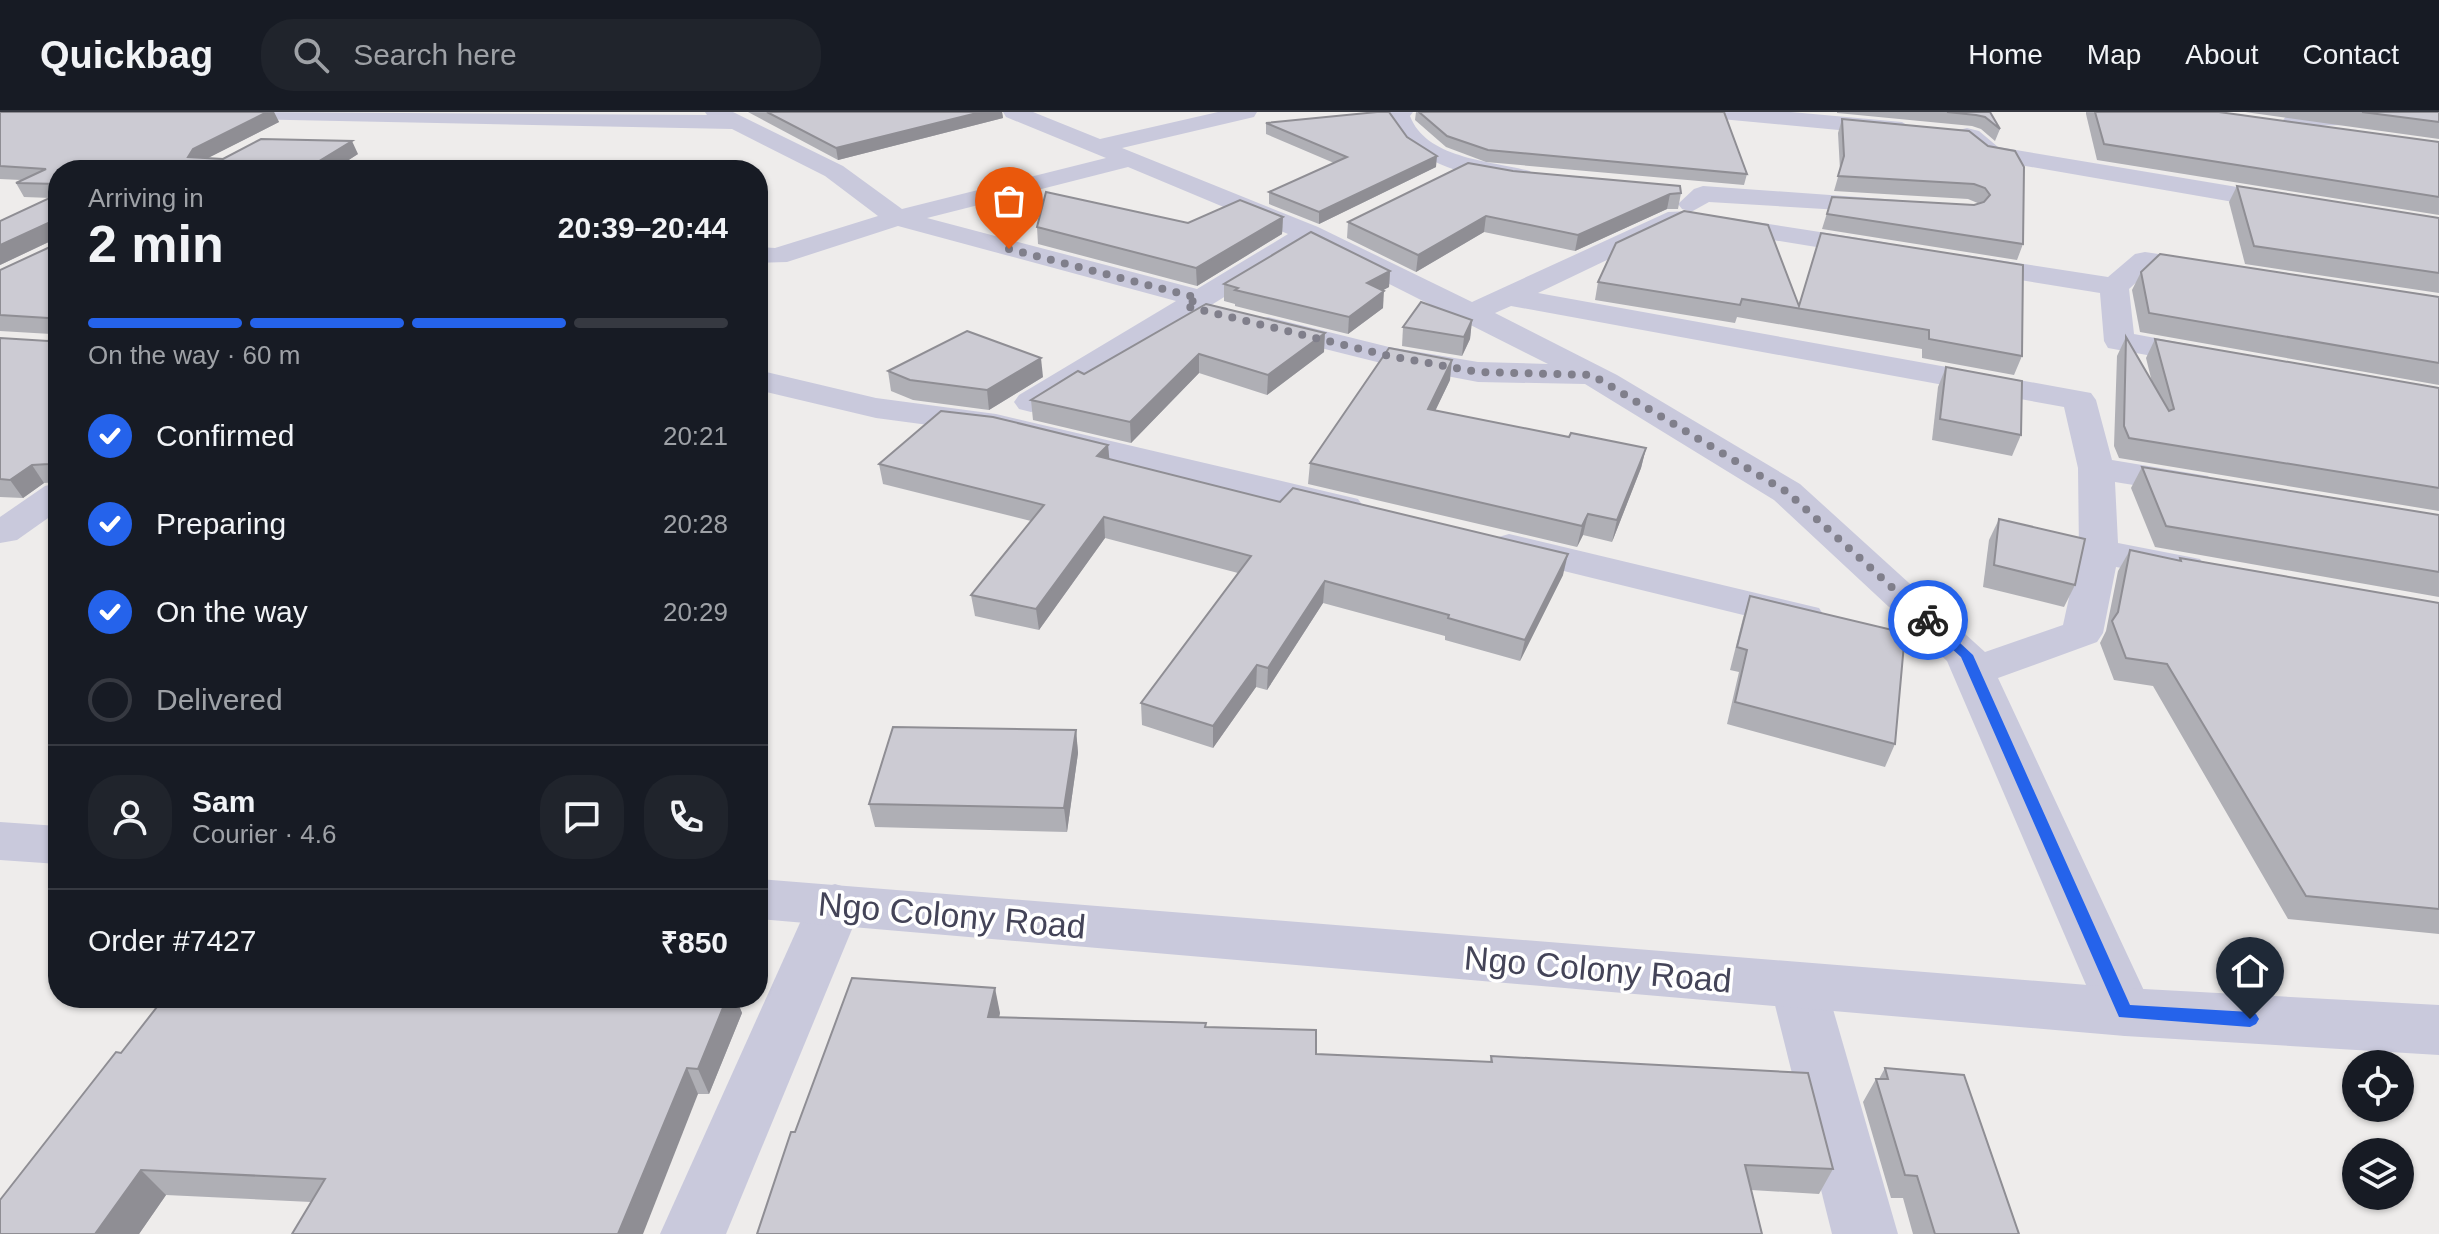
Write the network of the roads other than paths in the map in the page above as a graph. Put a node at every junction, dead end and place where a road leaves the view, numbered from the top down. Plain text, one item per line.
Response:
1 (247, 112) edge
2 (1014, 112) edge
3 (1246, 112) edge
4 (1402, 112) edge
5 (1721, 112) edge
6 (320, 113) edge
7 (2439, 116) edge
8 (724, 117) edge
9 (2260, 124) edge
10 (2288, 128) junction
11 (278, 135) dead end
12 (2379, 141) edge
13 (1115, 153) junction
14 (1464, 166) junction
15 (1537, 178) edge
16 (1437, 179) edge
17 (1675, 204) junction
18 (1921, 207) edge
19 (2318, 208) edge
20 (897, 218) junction
21 (1324, 232) junction
22 (1911, 254) edge
23 (768, 257) edge
24 (1942, 259) edge
25 (2239, 274) edge
26 (2114, 287) junction
27 (1505, 296) junction
28 (1192, 302) junction
29 (1472, 313) junction
30 (2241, 363) edge
31 (1592, 375) junction
32 (768, 382) edge
33 (996, 424) junction
34 (2096, 468) junction
35 (2221, 489) edge
36 (48, 501) edge
37 (1381, 516) edge
38 (1, 532) edge
39 (48, 534) edge
40 (1474, 538) edge
41 (2099, 552) junction
42 (2223, 574) edge
43 (1843, 626) edge
44 (1889, 637) edge
45 (1970, 663) junction
46 (0, 841) edge
47 (48, 844) edge
48 (768, 900) edge
49 (835, 905) junction
50 (1798, 985) junction
51 (2125, 1012) junction
52 (2439, 1030) edge
53 (693, 1234) edge
54 (1865, 1234) edge

1 - 6 street
2 - 13 street
3 - 13 street
4 - 14 street
5 - 19 street
6 - 8 street
6 - 11 street
7 - 10 street
8 - 20 street
9 - 10 street
10 - 12 street
13 - 20 street
13 - 21 street
14 - 15 street
14 - 16 street
17 - 18 street
17 - 22 street
17 - 27 street
20 - 23 street
20 - 28 street
21 - 28 street
21 - 29 street
24 - 26 street
25 - 26 street
26 - 30 street
27 - 29 street
27 - 34 street
28 - 31 street
28 - 33 street
29 - 31 street
31 - 45 street
32 - 33 street
33 - 37 street
34 - 35 street
34 - 41 street
36 - 38 street
38 - 39 street
40 - 43 street
41 - 42 street
41 - 45 street
44 - 45 street
45 - 51 street
46 - 47 street
48 - 49 street, Ngo Colony Road
49 - 50 street, Ngo Colony Road
49 - 53 street
50 - 51 street, Ngo Colony Road
50 - 54 street
51 - 52 street, Ngo Colony Road

